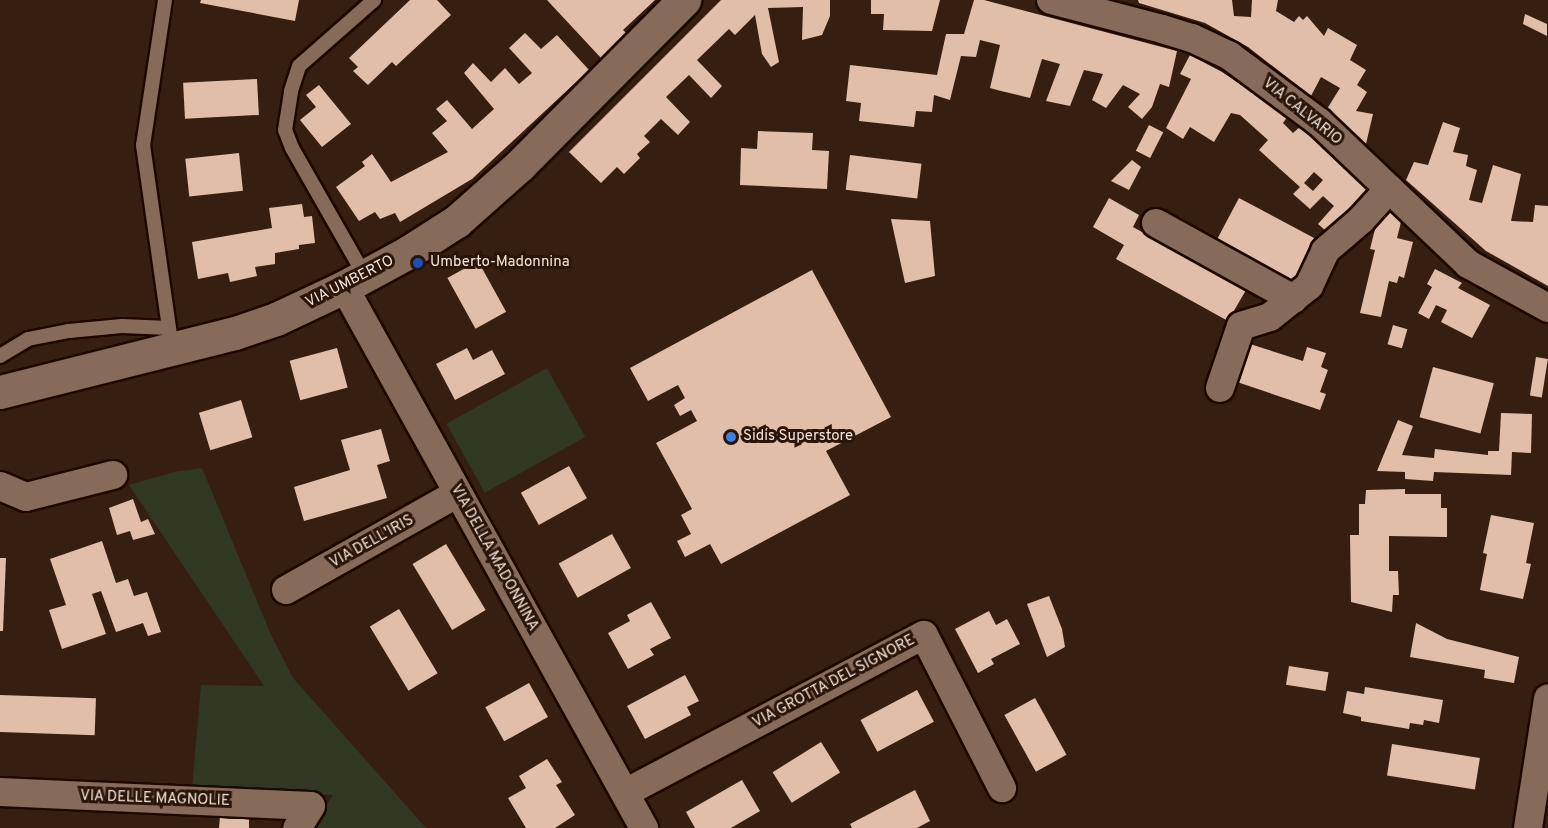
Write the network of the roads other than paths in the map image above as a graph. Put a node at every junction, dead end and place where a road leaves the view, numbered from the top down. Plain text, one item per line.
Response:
1 (165, 0) edge
2 (374, 0) edge
3 (684, 0) edge
4 (1051, 0) edge
5 (1389, 189) junction
6 (1156, 223) dead end
7 (355, 282) junction
8 (1293, 299) junction
9 (1548, 308) edge
10 (171, 338) junction
11 (0, 356) edge
12 (1220, 388) dead end
13 (0, 392) edge
14 (113, 475) dead end
15 (0, 486) edge
16 (458, 493) junction
17 (286, 590) dead end
18 (1548, 699) edge
19 (1002, 788) dead end
20 (0, 792) edge
21 (625, 793) junction
22 (304, 817) edge
23 (644, 828) edge
24 (1528, 828) edge

1 - 10 lane
2 - 7 lane
3 - 7 main road, VIA UMBERTO
4 - 5 street, VIA CALVARIO
5 - 8 street
5 - 9 street, VIA CALVARIO
6 - 8 street
7 - 10 main road, VIA UMBERTO
7 - 16 street, VIA DELLA MADONNINA
8 - 12 street
10 - 11 lane
10 - 13 main road, VIA UMBERTO
14 - 15 street
16 - 17 street, VIA DELL'IRIS
16 - 21 street, VIA DELLA MADONNINA
18 - 24 street
19 - 21 street, VIA GROTTA DEL SIGNORE
20 - 22 street, VIA DELLE MAGNOLIE
21 - 23 street, VIA DELLA MADONNINA

